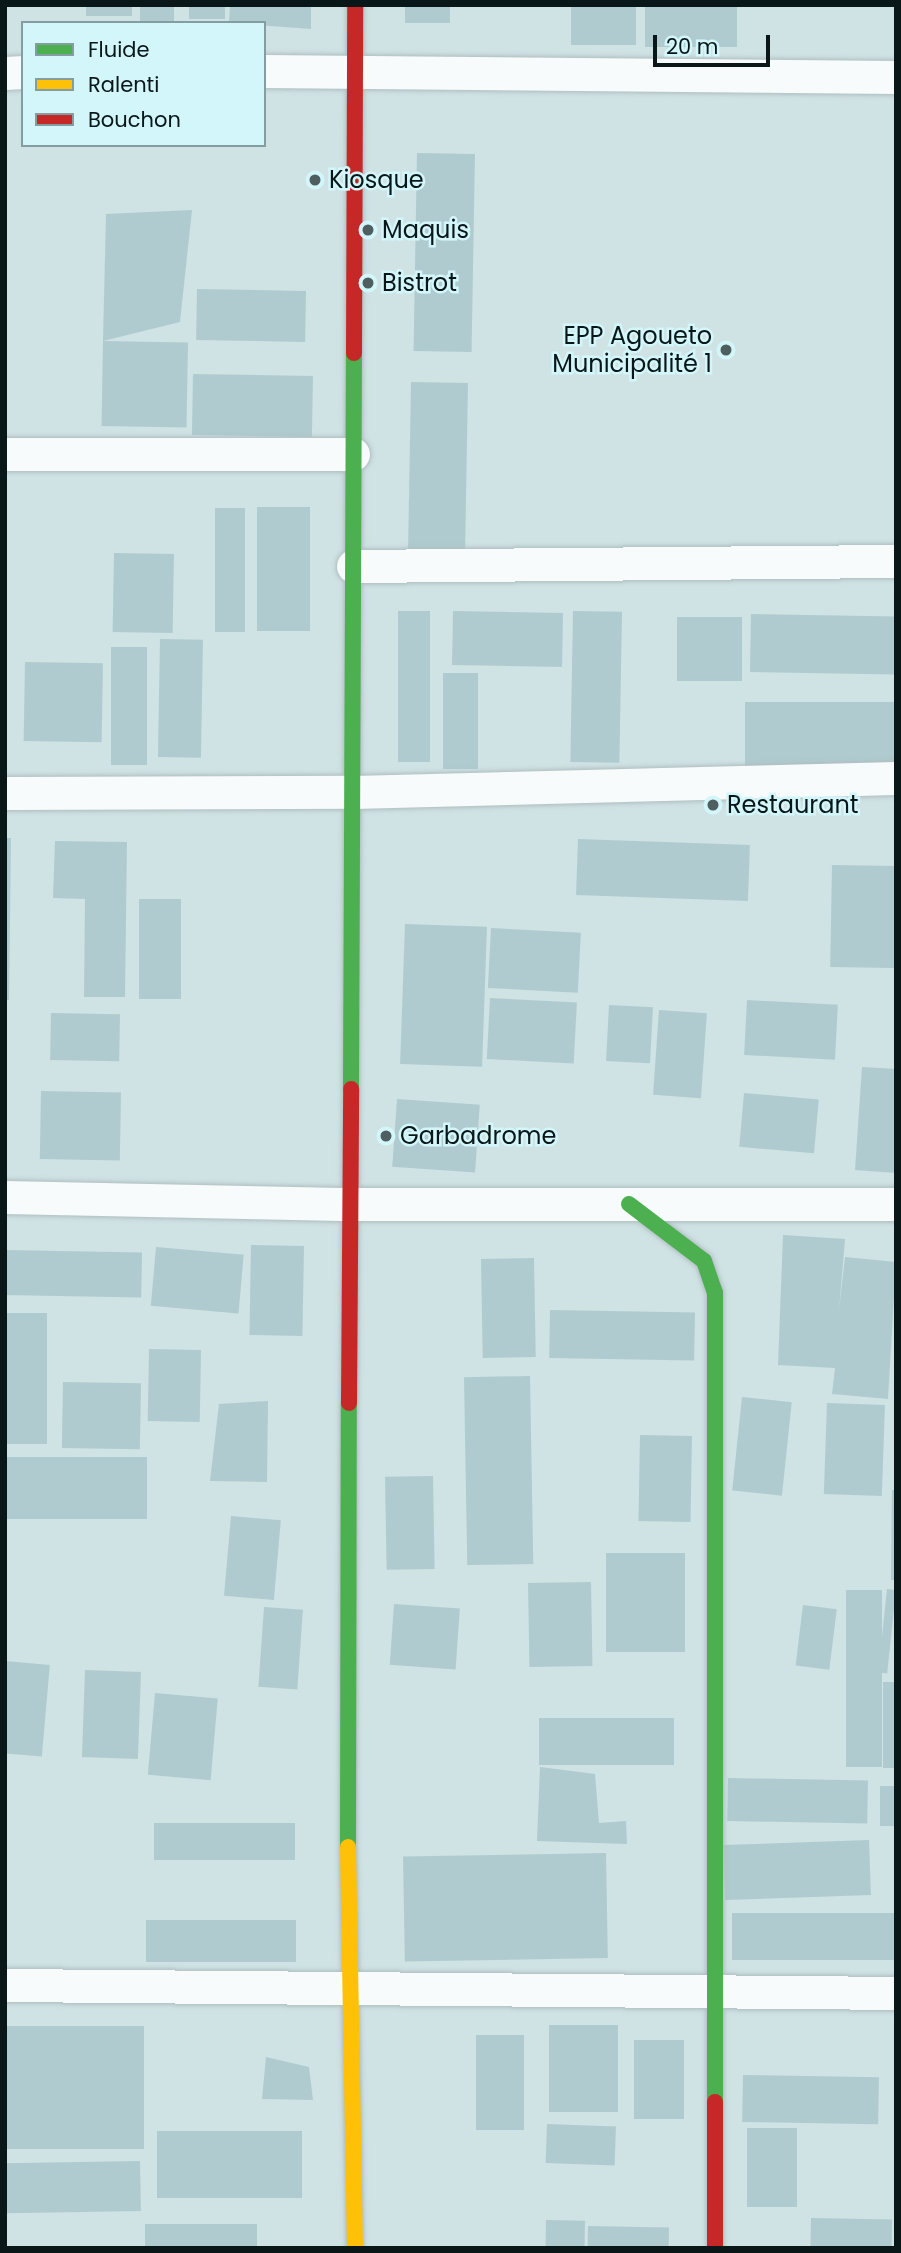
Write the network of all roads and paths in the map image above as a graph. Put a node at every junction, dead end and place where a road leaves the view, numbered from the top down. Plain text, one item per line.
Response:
1 (355, 5) edge
2 (354, 70) junction
3 (266, 71) edge
4 (896, 77) edge
5 (5, 454) edge
6 (353, 454) junction
7 (896, 561) edge
8 (353, 566) junction
9 (896, 778) edge
10 (353, 792) junction
11 (5, 793) edge
12 (5, 1197) edge
13 (629, 1204) junction
14 (896, 1204) edge
15 (353, 1205) junction
16 (5, 1985) edge
17 (347, 1991) junction
18 (896, 1993) edge
19 (715, 1995) junction
20 (355, 2248) edge
21 (715, 2248) edge

1 - 2 street
2 - 3 street
2 - 4 street
2 - 6 street
5 - 6 street
6 - 8 street
7 - 8 street
8 - 10 street
9 - 10 street
10 - 11 street
10 - 15 street
12 - 15 street
13 - 14 street
13 - 15 street
13 - 19 street
15 - 17 street
16 - 17 street
17 - 19 street
17 - 20 street
18 - 19 street
19 - 21 street

